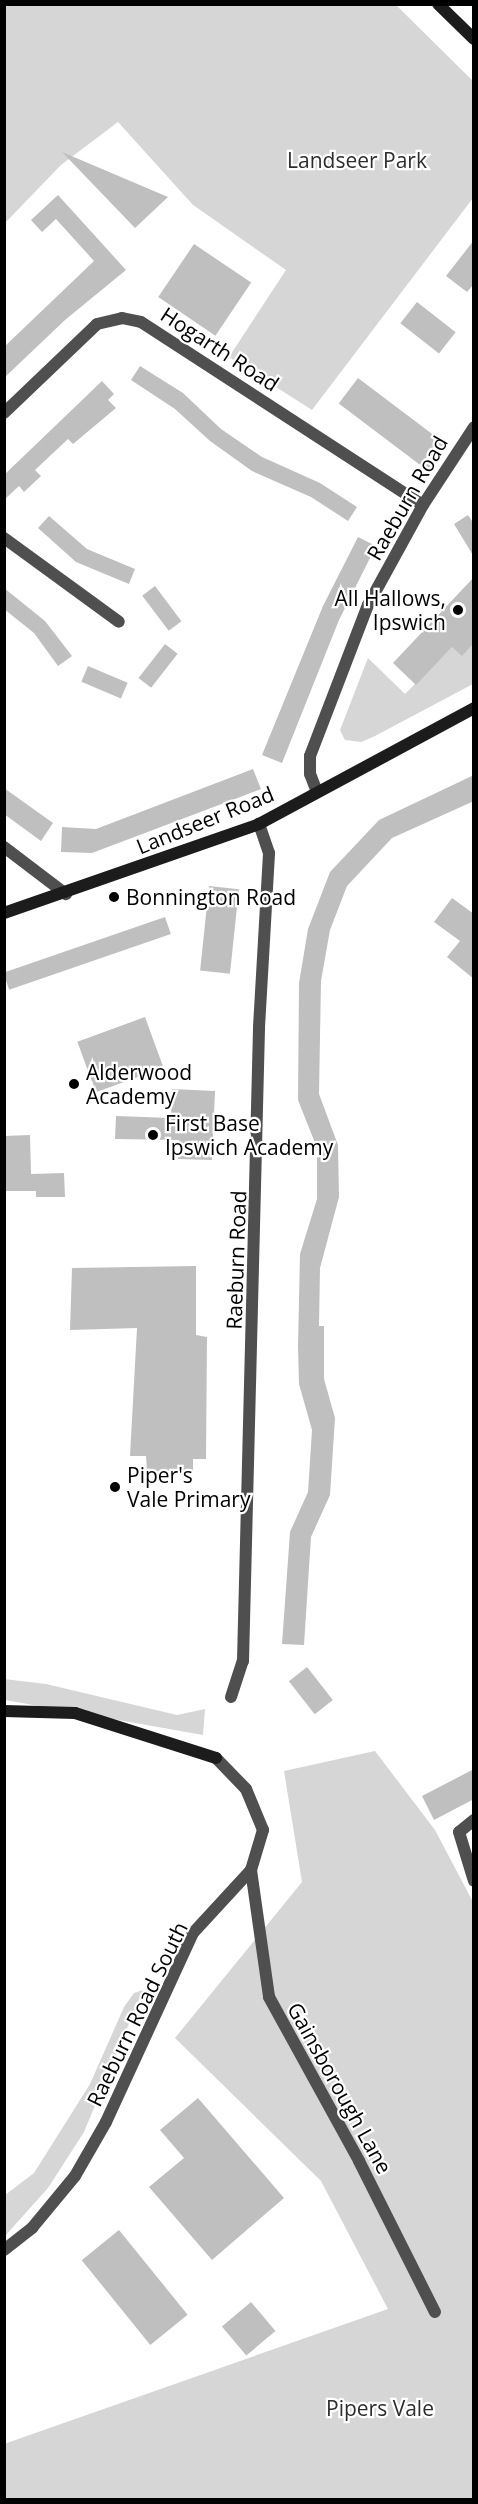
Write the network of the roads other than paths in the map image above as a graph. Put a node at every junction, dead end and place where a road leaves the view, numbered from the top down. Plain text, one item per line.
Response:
1 (438, 4) edge
2 (474, 39) edge
3 (4, 413) edge
4 (471, 435) edge
5 (423, 505) junction
6 (4, 538) edge
7 (119, 622) dead end
8 (474, 708) edge
9 (317, 792) junction
10 (260, 824) junction
11 (4, 847) edge
12 (66, 894) junction
13 (4, 912) edge
14 (231, 1697) dead end
15 (4, 1711) edge
16 (474, 1820) edge
17 (251, 1870) junction
18 (474, 1881) edge
19 (4, 2250) edge
20 (435, 2312) dead end

1 - 2 street
3 - 5 street, Hogarth Road
4 - 5 street, Raeburn Road
5 - 9 street, Raeburn Road
6 - 7 street
8 - 9 street, Landseer Road
9 - 10 street, Landseer Road
10 - 12 street, Landseer Road
10 - 14 street, Raeburn Road
11 - 12 street
12 - 13 street, Landseer Road
15 - 17 street, Raeburn Road South
16 - 18 street
17 - 19 street, Raeburn Road South
17 - 20 street, Gainsborough Lane

